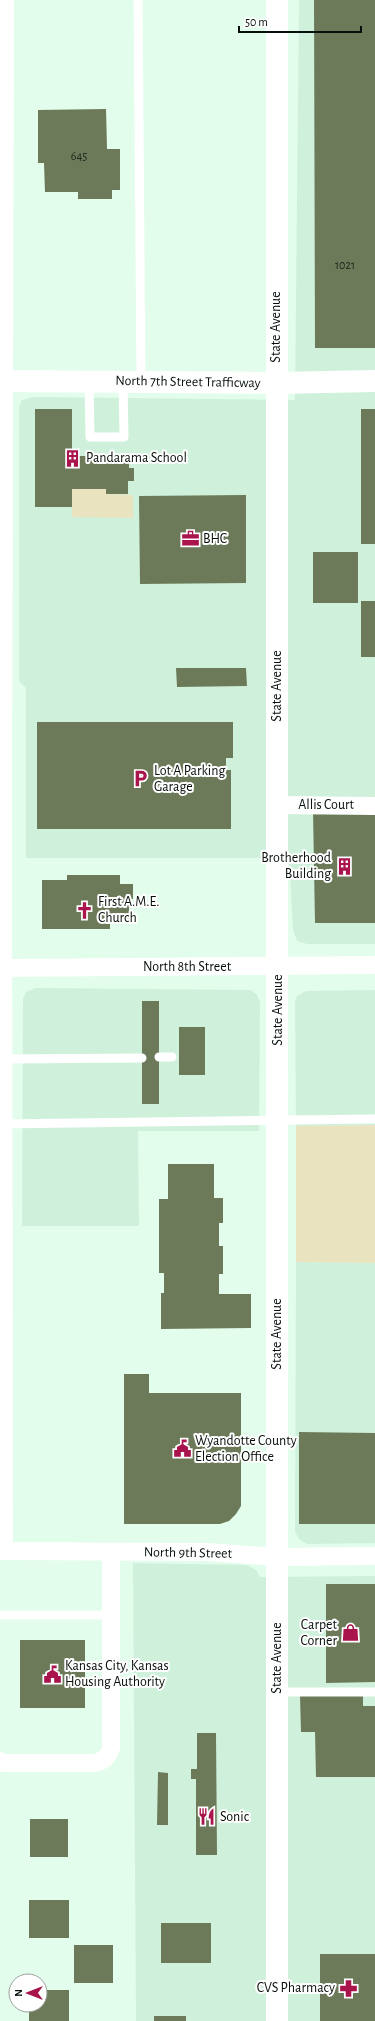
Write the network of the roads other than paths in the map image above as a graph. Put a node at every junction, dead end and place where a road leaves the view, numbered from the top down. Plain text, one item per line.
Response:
1 (5, 0) edge
2 (138, 0) edge
3 (276, 0) edge
4 (2, 381) edge
5 (89, 381) junction
6 (132, 381) junction
7 (375, 381) edge
8 (276, 383) junction
9 (277, 805) junction
10 (375, 806) edge
11 (2, 810) edge
12 (278, 966) junction
13 (375, 966) edge
14 (2, 968) edge
15 (160, 1057) dead end
16 (172, 1057) dead end
17 (142, 1058) dead end
18 (3, 1059) junction
19 (375, 1119) edge
20 (277, 1121) junction
21 (2, 1124) edge
22 (2, 1329) edge
23 (2, 1375) edge
24 (2, 1551) edge
25 (112, 1552) junction
26 (375, 1556) edge
27 (277, 1557) junction
28 (111, 1614) junction
29 (0, 1615) edge
30 (277, 1692) junction
31 (375, 1692) edge
32 (0, 1761) edge
33 (277, 2021) edge

1 - 4 street
2 - 6 lane
3 - 8 main road, State Avenue
4 - 5 main road, North 7th Street Trafficway
4 - 11 street
5 - 6 main road, North 7th Street Trafficway
5 - 6 lane
6 - 8 main road, North 7th Street Trafficway
7 - 8 main road, North 7th Street Trafficway
8 - 9 main road, State Avenue
9 - 10 street, Allis Court
9 - 12 main road, State Avenue
11 - 14 street
12 - 13 street, North 8th Street
12 - 14 street, North 8th Street
12 - 20 main road, State Avenue
14 - 18 street
15 - 16 lane
17 - 18 lane
18 - 21 street
19 - 20 lane
20 - 21 lane
20 - 27 main road, State Avenue
21 - 22 street
22 - 23 street
23 - 24 street
24 - 25 street, North 9th Street
25 - 27 street, North 9th Street
25 - 28 street
26 - 27 street, North 9th Street
27 - 30 main road, State Avenue
28 - 29 lane
28 - 32 street
30 - 31 lane
30 - 33 main road, State Avenue

